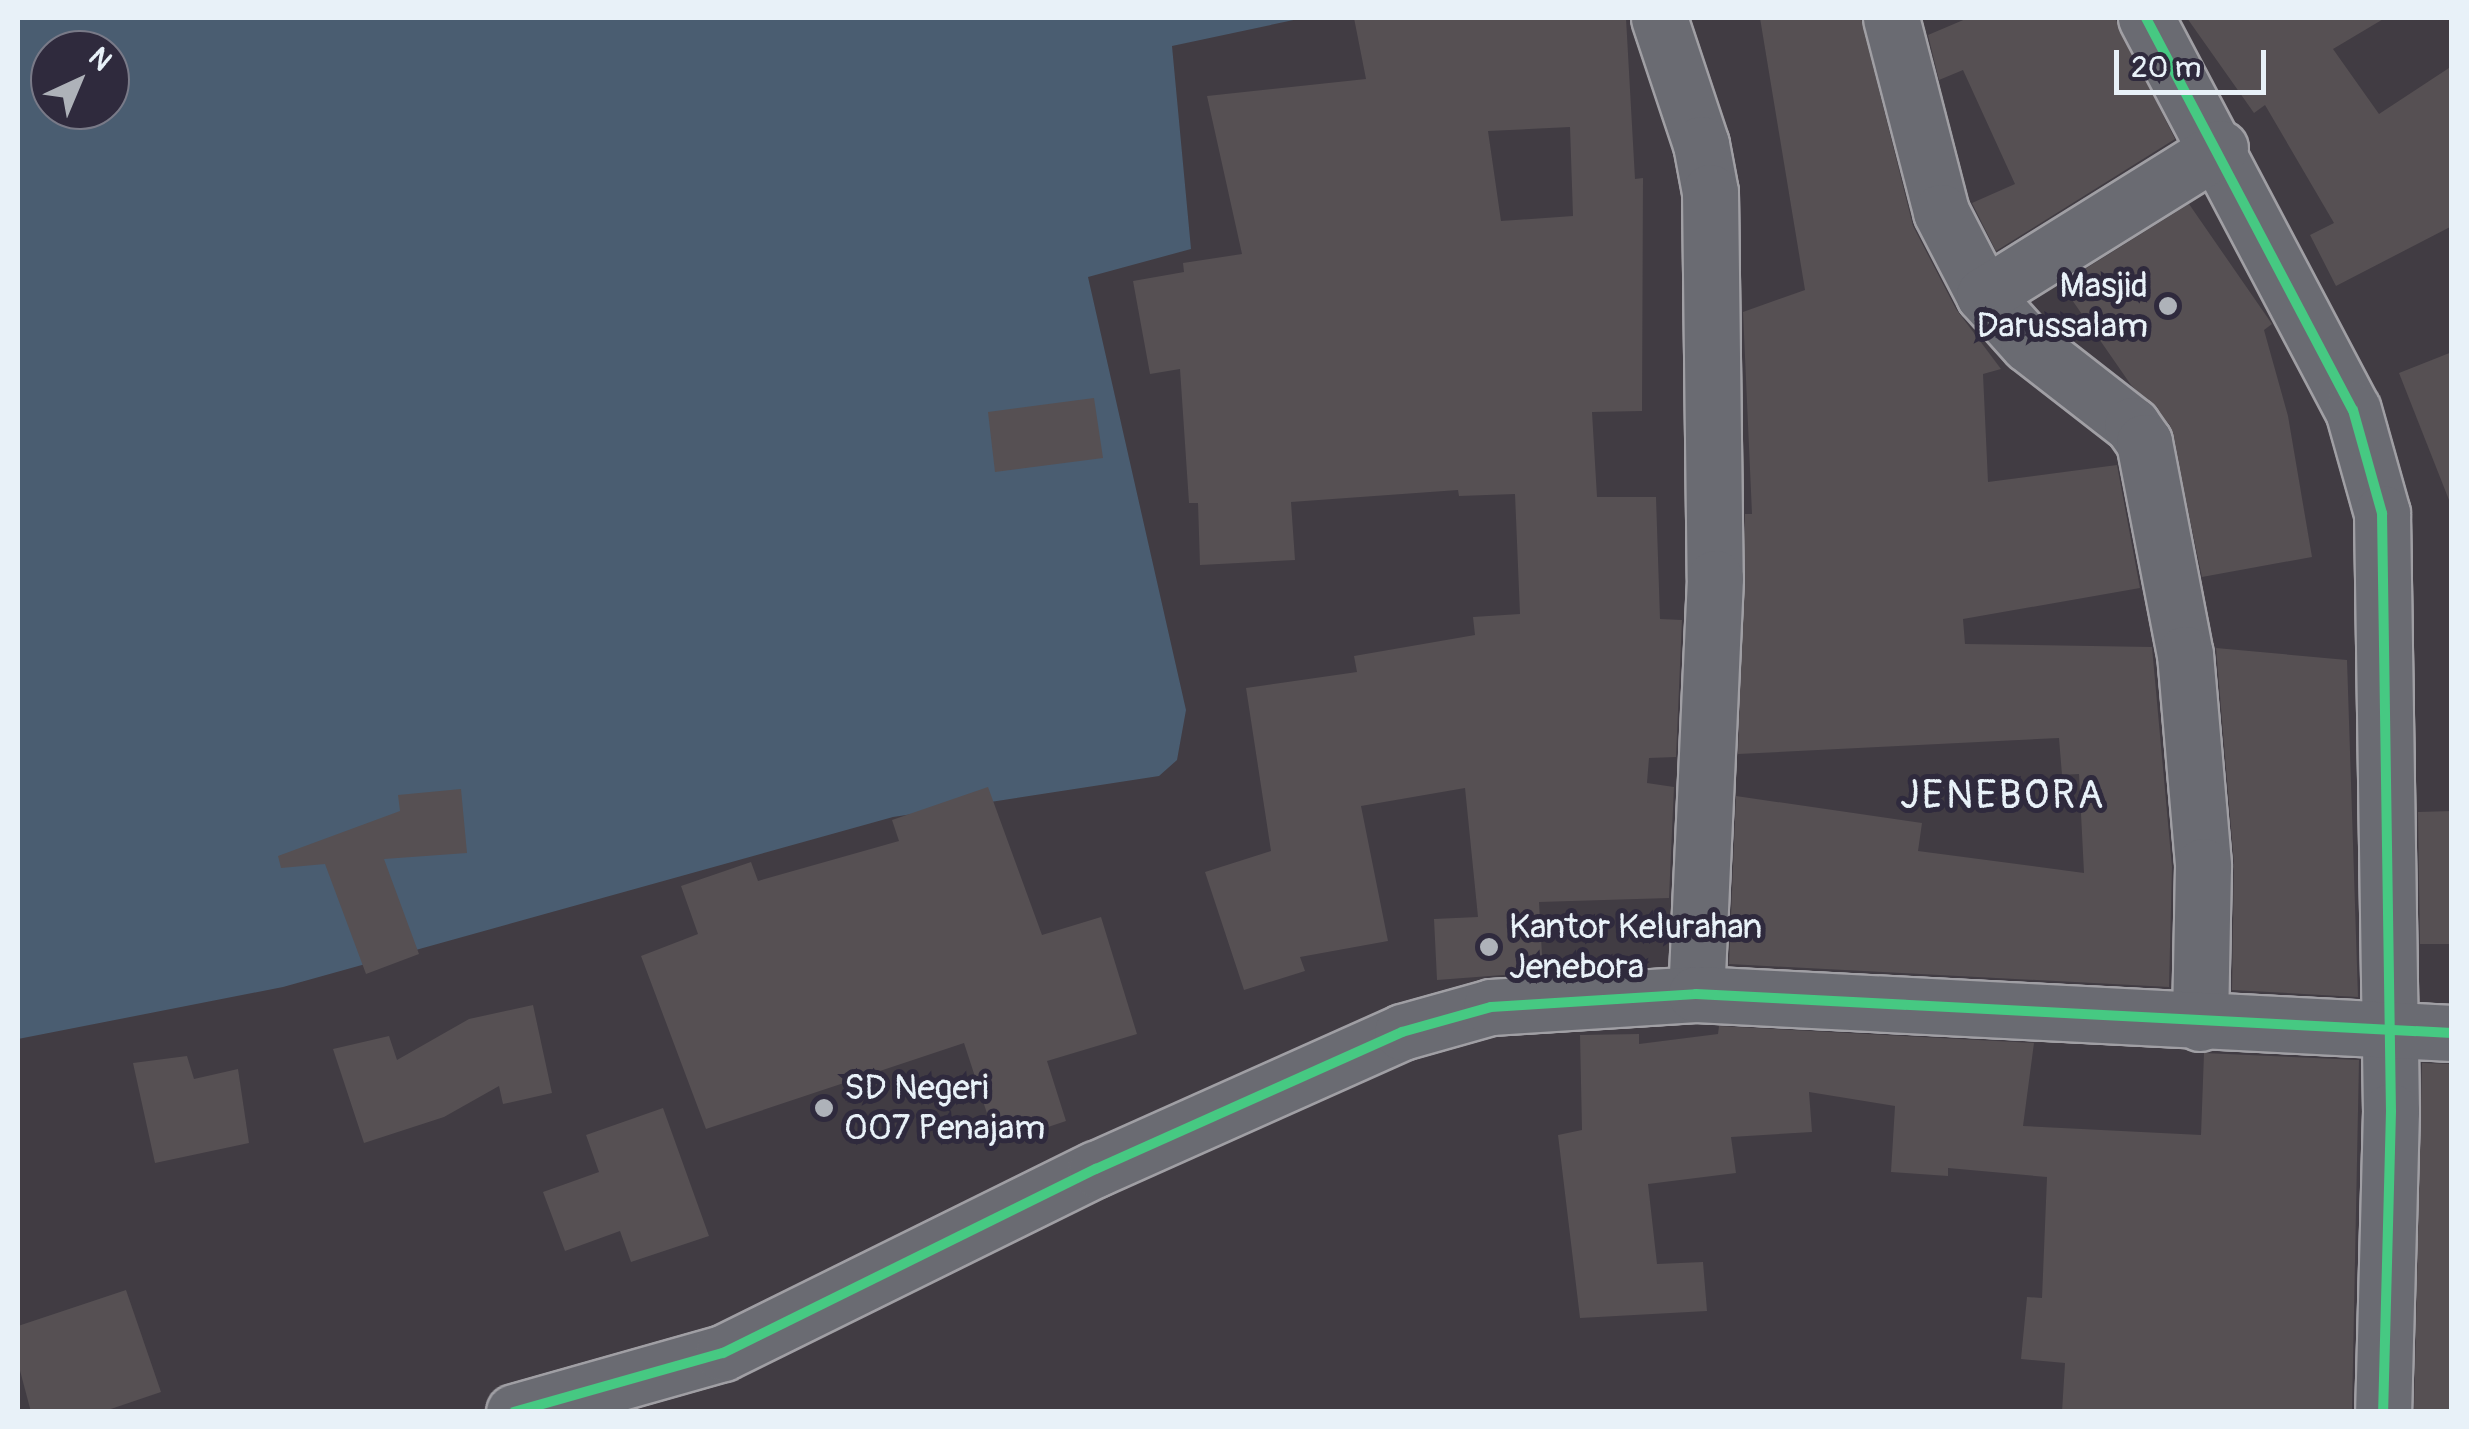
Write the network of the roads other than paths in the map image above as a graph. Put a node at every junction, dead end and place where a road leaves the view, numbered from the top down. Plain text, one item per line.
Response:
1 (1659, 18) edge
2 (1891, 18) edge
3 (2146, 18) edge
4 (2220, 148) junction
5 (1984, 296) junction
6 (1696, 994) junction
7 (2200, 1023) junction
8 (2386, 1027) junction
9 (2452, 1033) edge
10 (514, 1412) edge
11 (2383, 1412) edge

1 - 6 street
2 - 5 street
3 - 4 street
4 - 5 street
4 - 8 street
5 - 7 street
6 - 7 street
6 - 10 street
7 - 8 street
8 - 9 street
8 - 11 street

